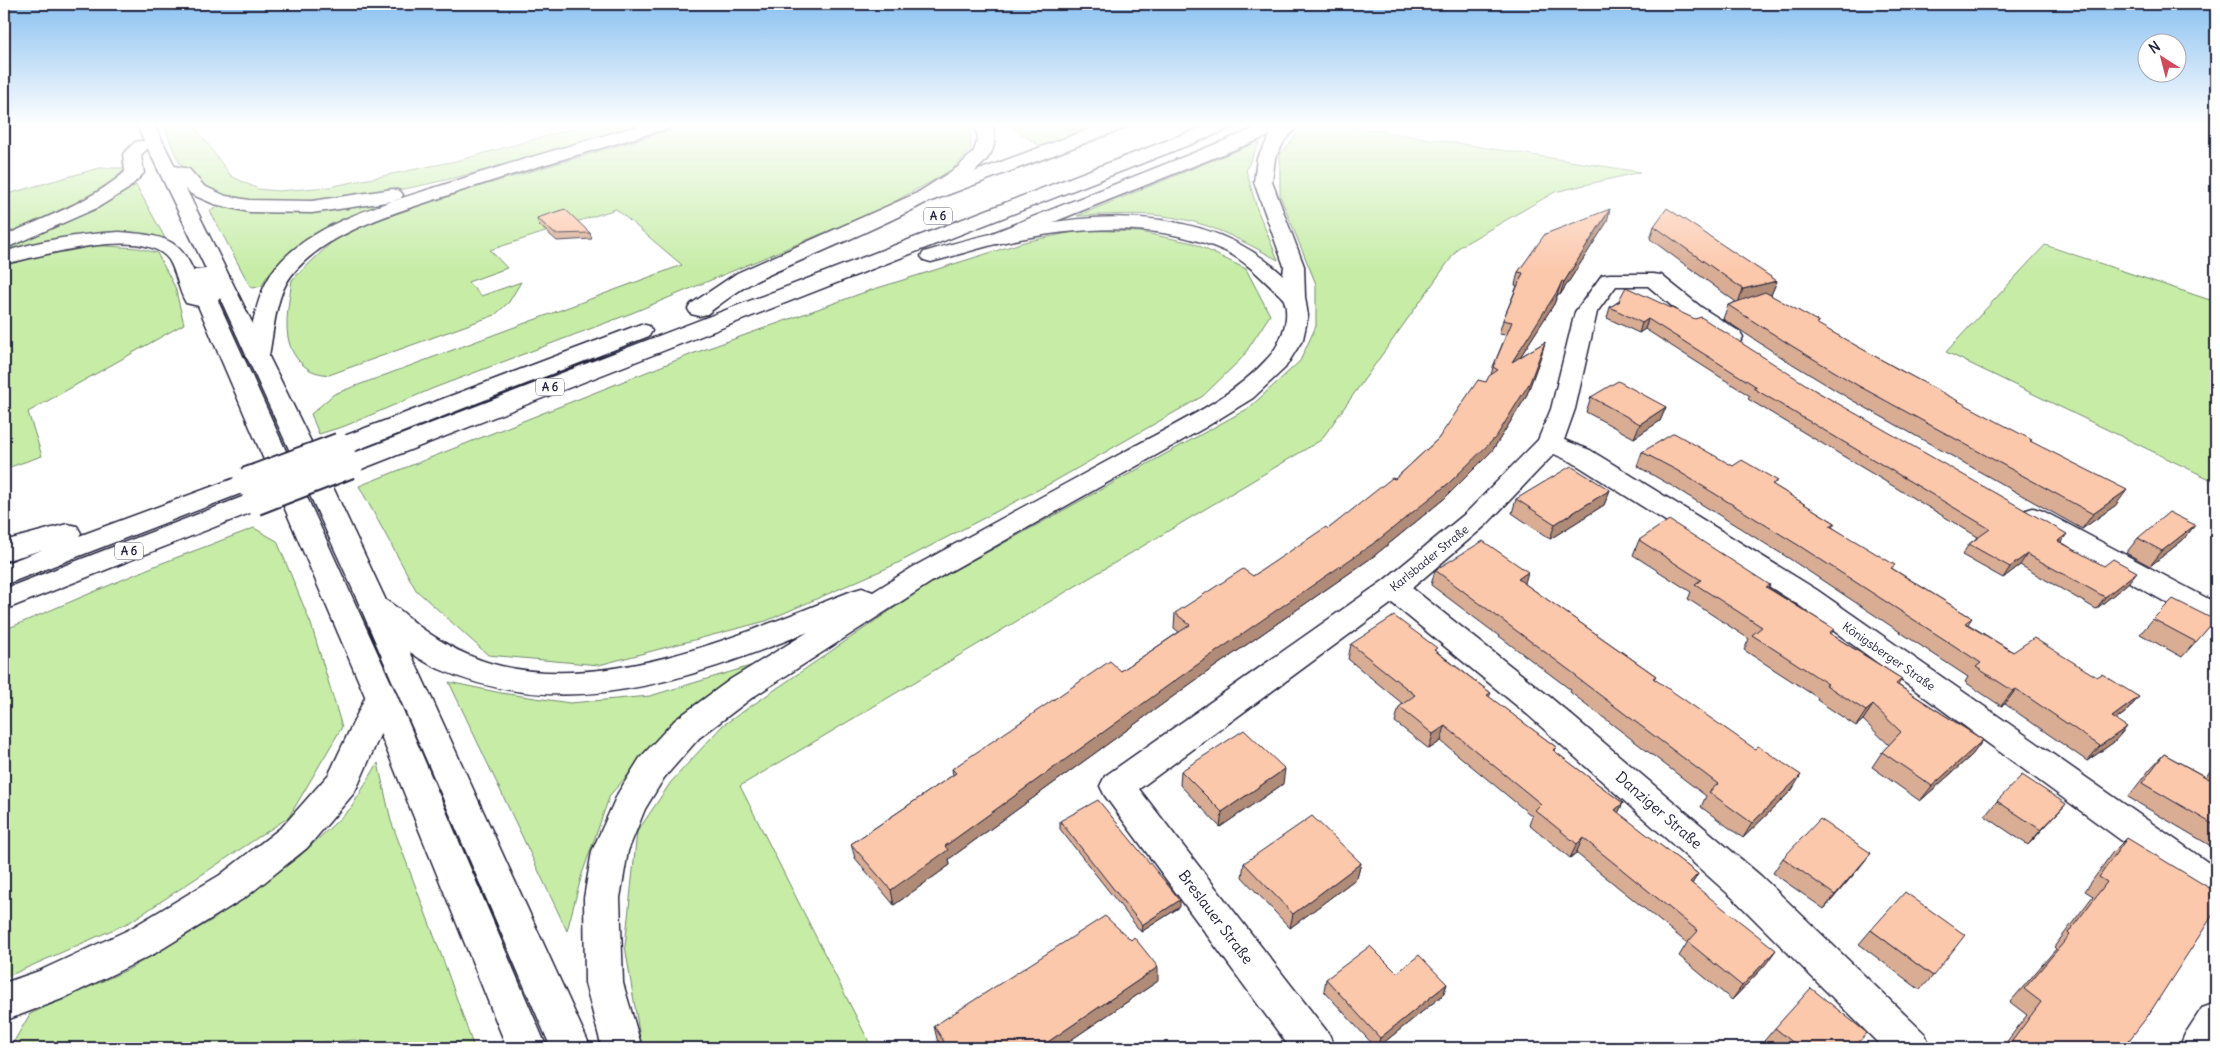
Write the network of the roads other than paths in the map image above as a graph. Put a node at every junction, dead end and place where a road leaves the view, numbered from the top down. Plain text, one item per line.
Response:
1 (135, 173) edge
2 (154, 173) edge
3 (170, 173) edge
4 (182, 173) edge
5 (494, 173) joint
6 (962, 173) edge
7 (988, 173) edge
8 (1049, 173) edge
9 (1100, 173) edge
10 (1159, 173) edge
11 (1264, 173) edge
12 (924, 197) junction
13 (997, 238) junction
14 (4, 242) edge
15 (4, 258) edge
16 (1294, 297) junction
17 (207, 302) junction
18 (699, 309) junction
19 (751, 309) junction
20 (1749, 348) edge
21 (257, 356) junction
22 (1550, 443) junction
23 (345, 456) junction
24 (250, 492) junction
25 (2009, 504) edge
26 (172, 510) junction
27 (4, 551) edge
28 (923, 574) junction
29 (4, 575) edge
30 (1393, 588) junction
31 (4, 600) edge
32 (376, 608) junction
33 (2216, 616) edge
34 (381, 696) junction
35 (1117, 786) joint
36 (2216, 888) edge
37 (4, 1002) edge
38 (2216, 1022) edge
39 (527, 1048) edge
40 (571, 1048) edge
41 (622, 1048) edge
42 (1315, 1048) edge
43 (1911, 1048) edge
44 (2199, 1048) edge

1 - 14 main road
2 - 17 main road
3 - 21 main road
4 - 5 main road
5 - 21 main road
6 - 12 main road
7 - 12 main road
8 - 18 main road, A 6
9 - 19 main road, A 6
10 - 13 main road
11 - 16 main road
12 - 18 main road
13 - 16 main road
13 - 19 main road
15 - 17 main road
16 - 28 main road
17 - 34 main road
18 - 23 main road, A 6
19 - 23 main road, A 6
20 - 22 main road, Karlsbader Straße
21 - 32 main road
22 - 30 main road, Karlsbader Straße
22 - 36 main road, Königsberger Straße
23 - 24 main road, A 6, bridge
24 - 26 main road, A 6
24 - 31 main road, A 6
25 - 33 main road
26 - 27 main road
26 - 29 main road, A 6
28 - 32 main road
28 - 41 main road
30 - 35 main road, Karlsbader Straße
30 - 43 main road, Danziger Straße
32 - 40 main road
34 - 37 main road
34 - 39 main road
35 - 42 main road, Breslauer Straße
38 - 44 main road

